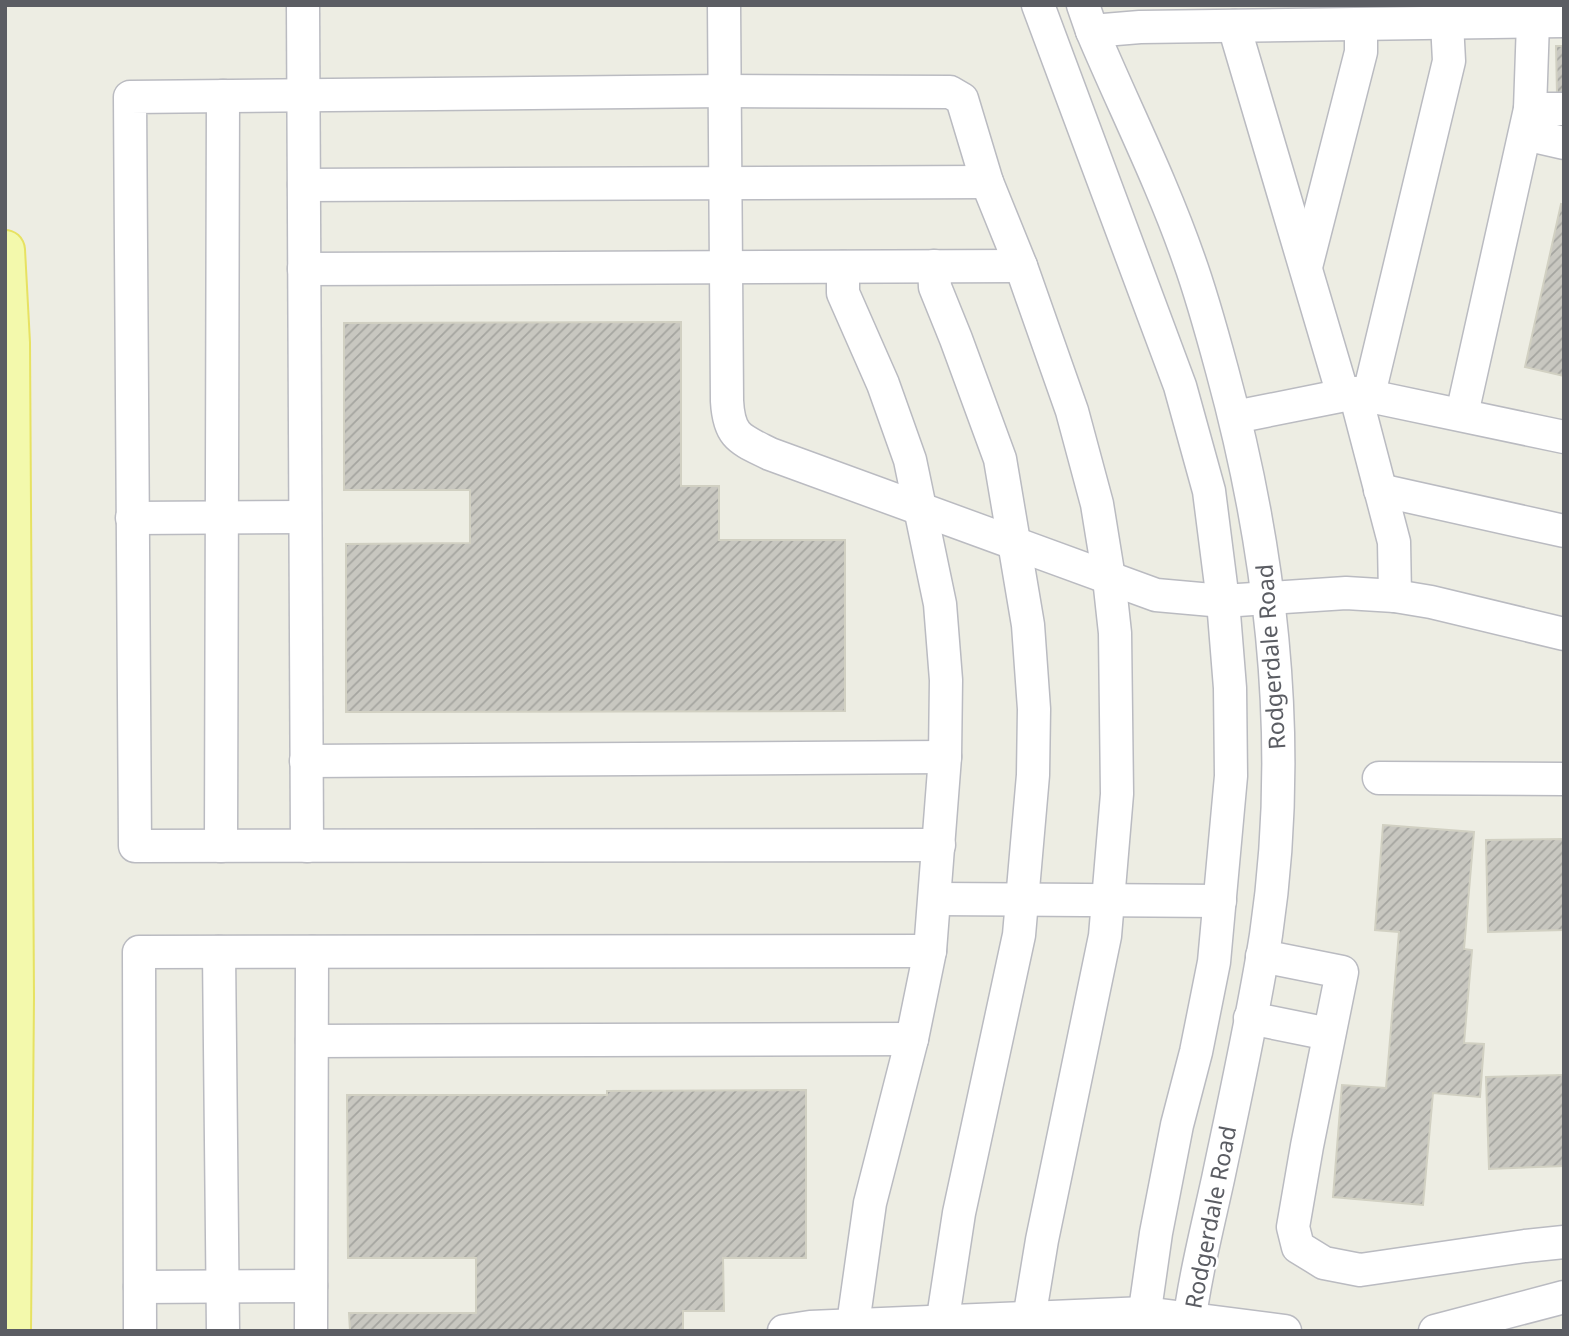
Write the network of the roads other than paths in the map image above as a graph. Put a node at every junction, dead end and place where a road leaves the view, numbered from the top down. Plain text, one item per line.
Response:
1 (303, 5) edge
2 (724, 5) edge
3 (1038, 5) edge
4 (1088, 18) edge
5 (1549, 22) edge
6 (1447, 23) junction
7 (1361, 24) junction
8 (1234, 26) junction
9 (725, 91) junction
10 (303, 95) junction
11 (223, 96) junction
12 (1564, 109) edge
13 (1528, 121) junction
14 (1564, 143) edge
15 (987, 182) junction
16 (726, 183) junction
17 (304, 185) junction
18 (5, 250) edge
19 (934, 266) junction
20 (1021, 266) junction
21 (726, 267) junction
22 (843, 267) junction
23 (1305, 268) junction
24 (304, 269) junction
25 (1355, 394) junction
26 (1462, 414) junction
27 (1235, 417) junction
28 (1564, 437) edge
29 (1380, 490) junction
30 (922, 509) junction
31 (222, 517) junction
32 (305, 517) junction
33 (132, 518) junction
34 (1564, 531) edge
35 (1014, 543) junction
36 (1109, 578) junction
37 (1395, 596) junction
38 (1269, 599) junction
39 (1223, 601) junction
40 (1564, 634) edge
41 (945, 757) junction
42 (306, 761) junction
43 (1231, 776) junction
44 (1278, 776) junction
45 (1379, 778) dead end
46 (1564, 779) edge
47 (939, 845) junction
48 (221, 846) junction
49 (307, 846) junction
50 (934, 899) junction
51 (1022, 900) junction
52 (1109, 900) junction
53 (1220, 901) junction
54 (930, 951) junction
55 (219, 952) junction
56 (312, 952) junction
57 (1262, 956) junction
58 (1250, 1018) junction
59 (1329, 1034) junction
60 (912, 1039) junction
61 (312, 1041) junction
62 (1564, 1242) edge
63 (223, 1286) junction
64 (311, 1286) junction
65 (140, 1287) junction
66 (1564, 1297) edge
67 (1144, 1322) edge
68 (1028, 1324) edge
69 (1189, 1324) edge
70 (942, 1326) edge
71 (852, 1328) edge
72 (11, 1331) edge
73 (140, 1331) edge
74 (223, 1331) edge
75 (311, 1331) edge
76 (784, 1331) edge
77 (1285, 1331) edge
78 (1435, 1331) edge

1 - 10 street
2 - 9 street
3 - 39 street, Rodgerdale Road
4 - 8 street
4 - 27 street, Rodgerdale Road
5 - 6 street
5 - 13 street
6 - 7 street
6 - 25 street
7 - 8 street
7 - 23 street
8 - 23 street
9 - 10 street
9 - 15 street
9 - 16 street
10 - 11 street
10 - 17 street
11 - 31 street
11 - 33 street
12 - 13 street
13 - 14 street
13 - 26 street
15 - 16 street
15 - 20 street
16 - 17 street
16 - 21 street
17 - 24 street
18 - 72 main road
19 - 20 street
19 - 22 street
19 - 35 street
20 - 36 street
21 - 22 street
21 - 24 street
21 - 30 street
22 - 30 street
23 - 25 street
24 - 32 street
25 - 26 street
25 - 27 street
25 - 29 street
26 - 28 street
27 - 38 street, Rodgerdale Road
29 - 34 street
29 - 37 street
30 - 35 street
30 - 41 street
31 - 32 street
31 - 33 street
31 - 48 street
32 - 42 street
33 - 48 street
35 - 36 street
35 - 51 street
36 - 39 street
36 - 52 street
37 - 38 street
37 - 40 street
38 - 39 street
38 - 44 street, Rodgerdale Road
39 - 43 street, Rodgerdale Road
41 - 42 street
41 - 47 street
42 - 49 street
43 - 44 street
43 - 53 street, Rodgerdale Road
44 - 57 street, Rodgerdale Road
45 - 46 street
47 - 49 street
47 - 50 street
48 - 49 street
50 - 51 street
50 - 54 street
51 - 52 street
51 - 70 street
52 - 53 street
52 - 68 street
53 - 67 street, Rodgerdale Road
54 - 56 street
54 - 60 street
55 - 56 street
55 - 63 street
55 - 65 street
56 - 61 street
57 - 58 street, Rodgerdale Road
57 - 59 street
58 - 59 street
58 - 69 street, Rodgerdale Road
59 - 62 street
60 - 61 street
60 - 71 street
61 - 64 street
63 - 64 street
63 - 65 street
63 - 74 street
64 - 75 street
65 - 73 street
66 - 78 street
67 - 68 street
67 - 69 street
68 - 70 street
69 - 77 street
70 - 71 street
71 - 76 street

